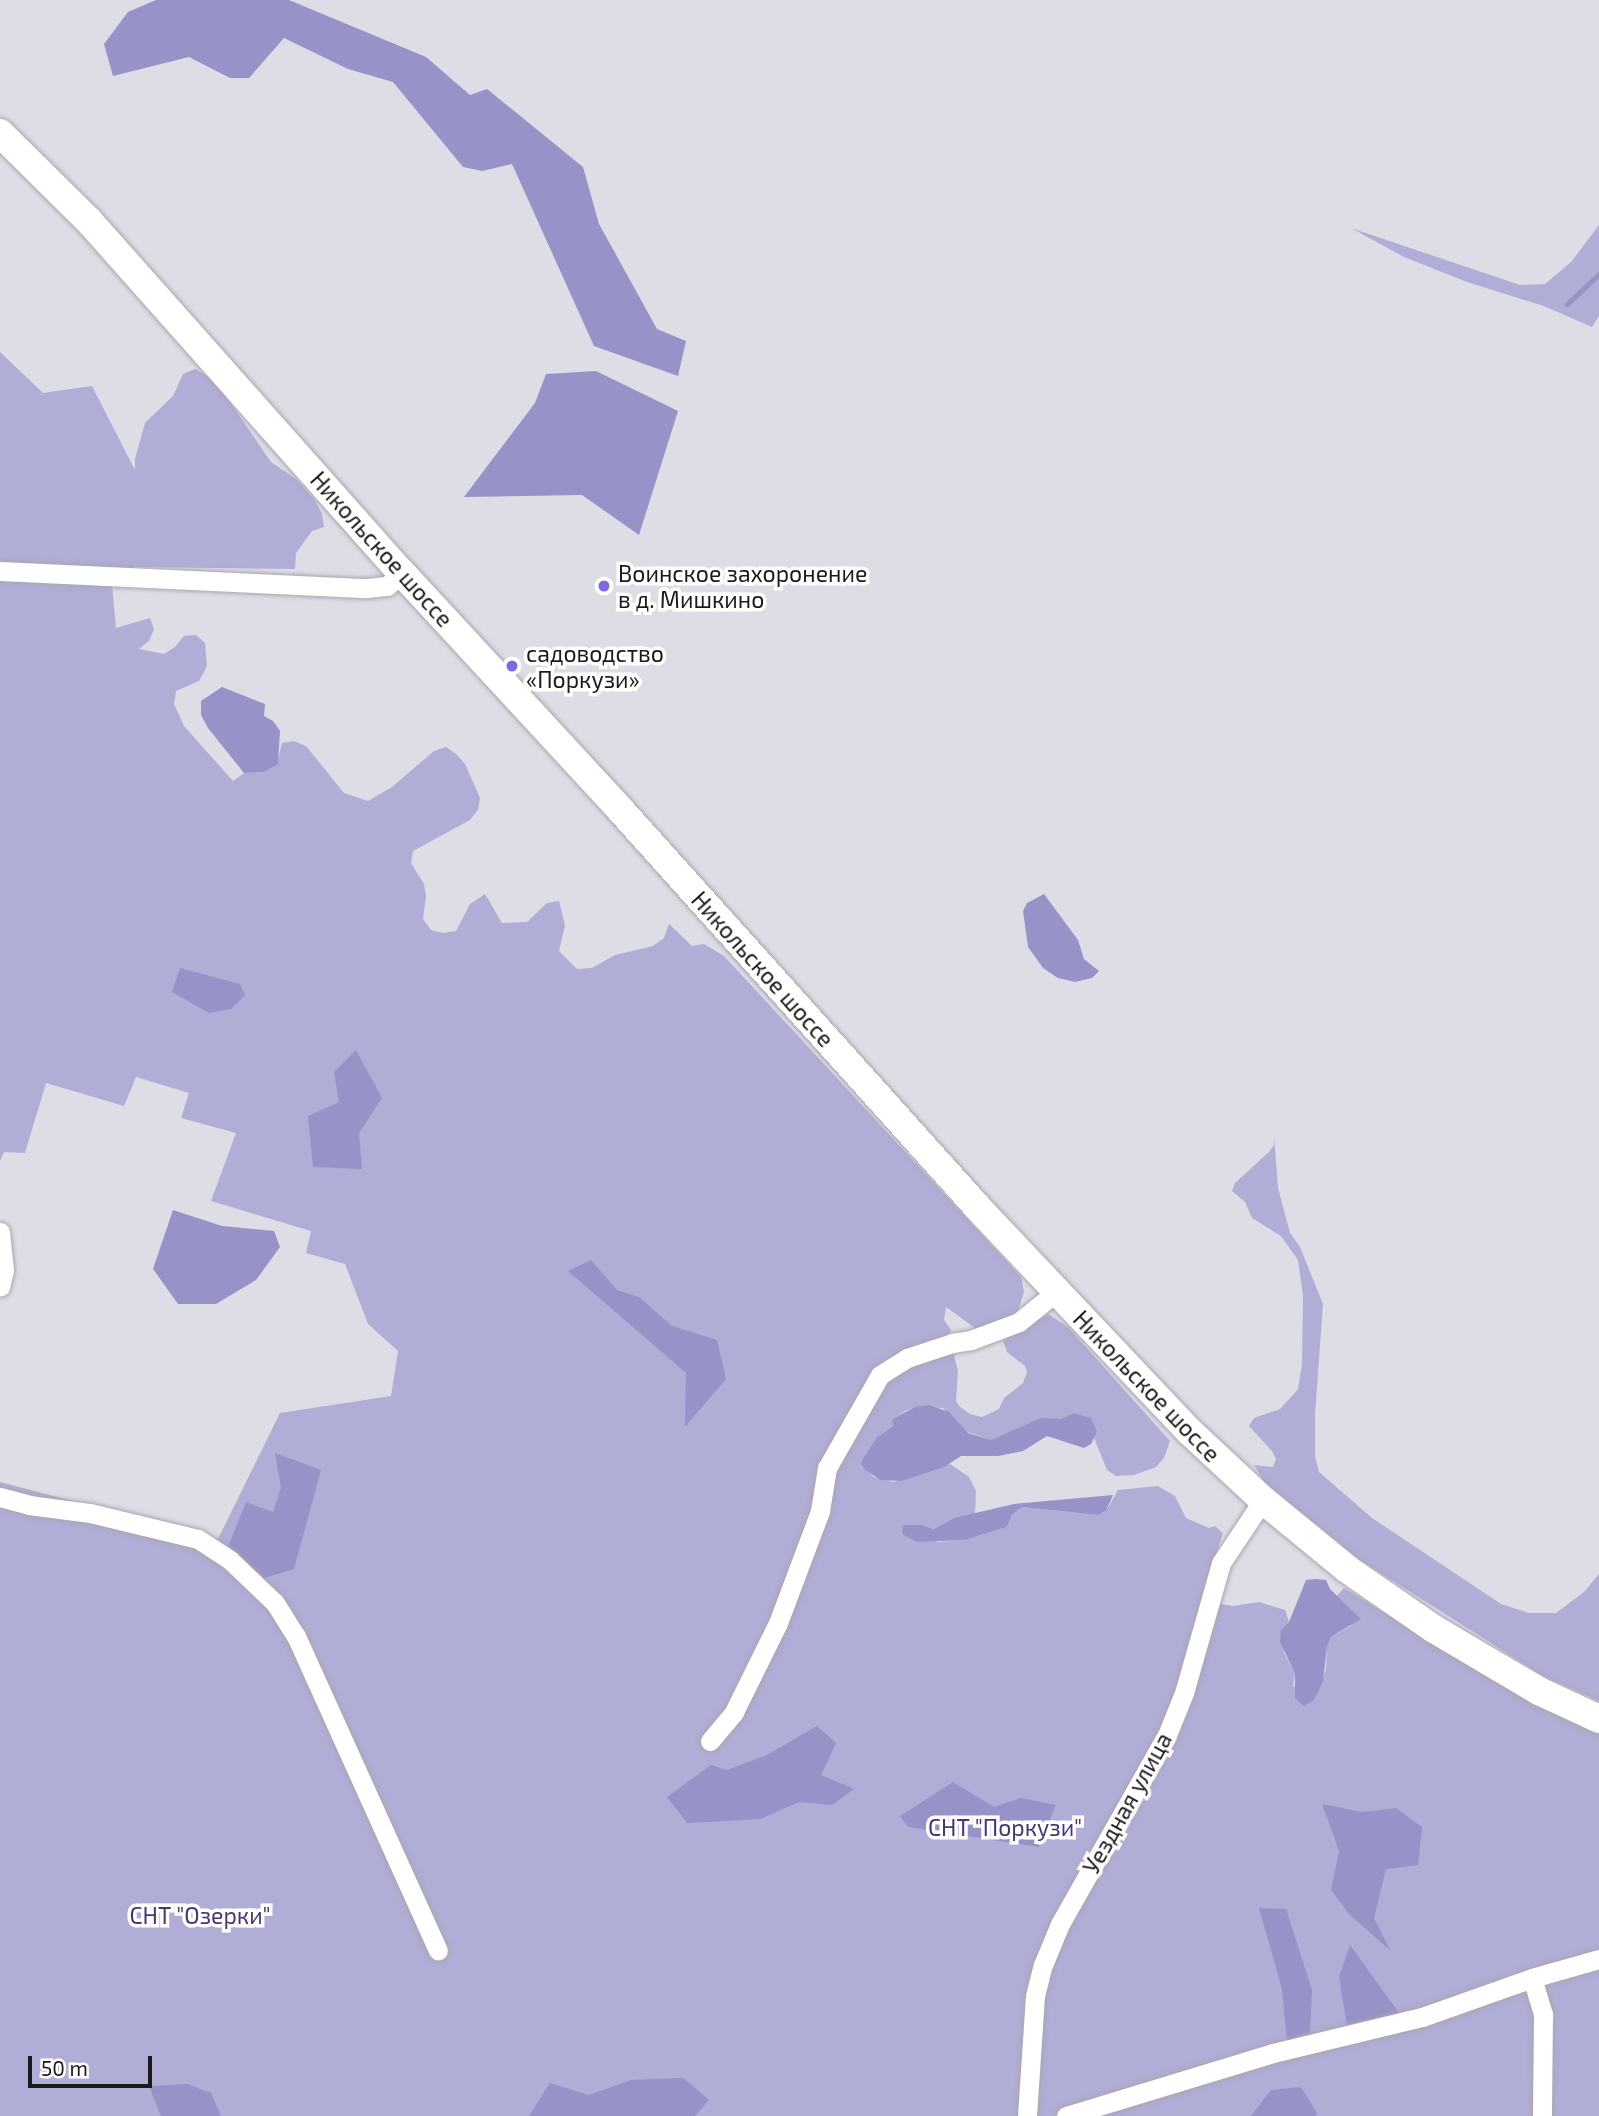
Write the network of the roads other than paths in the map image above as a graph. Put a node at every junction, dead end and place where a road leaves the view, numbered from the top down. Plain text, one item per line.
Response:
1 (0, 133) edge
2 (0, 570) edge
3 (402, 573) junction
4 (0, 1232) edge
5 (0, 1287) edge
6 (1056, 1292) junction
7 (0, 1497) edge
8 (1263, 1500) junction
9 (1599, 1718) edge
10 (710, 1741) dead end
11 (438, 1950) dead end
12 (1599, 1959) edge
13 (1532, 1978) junction
14 (1117, 2108) edge
15 (1027, 2116) edge
16 (1066, 2116) edge
17 (1542, 2116) edge

1 - 3 main road, Никольское шоссе
2 - 3 street
3 - 6 main road, Никольское шоссе
4 - 5 street
6 - 8 main road, Никольское шоссе
6 - 10 street
7 - 11 street
8 - 9 main road, Никольское шоссе
8 - 15 street, Уездная улица
12 - 13 street
13 - 14 street
13 - 17 street
14 - 16 street

